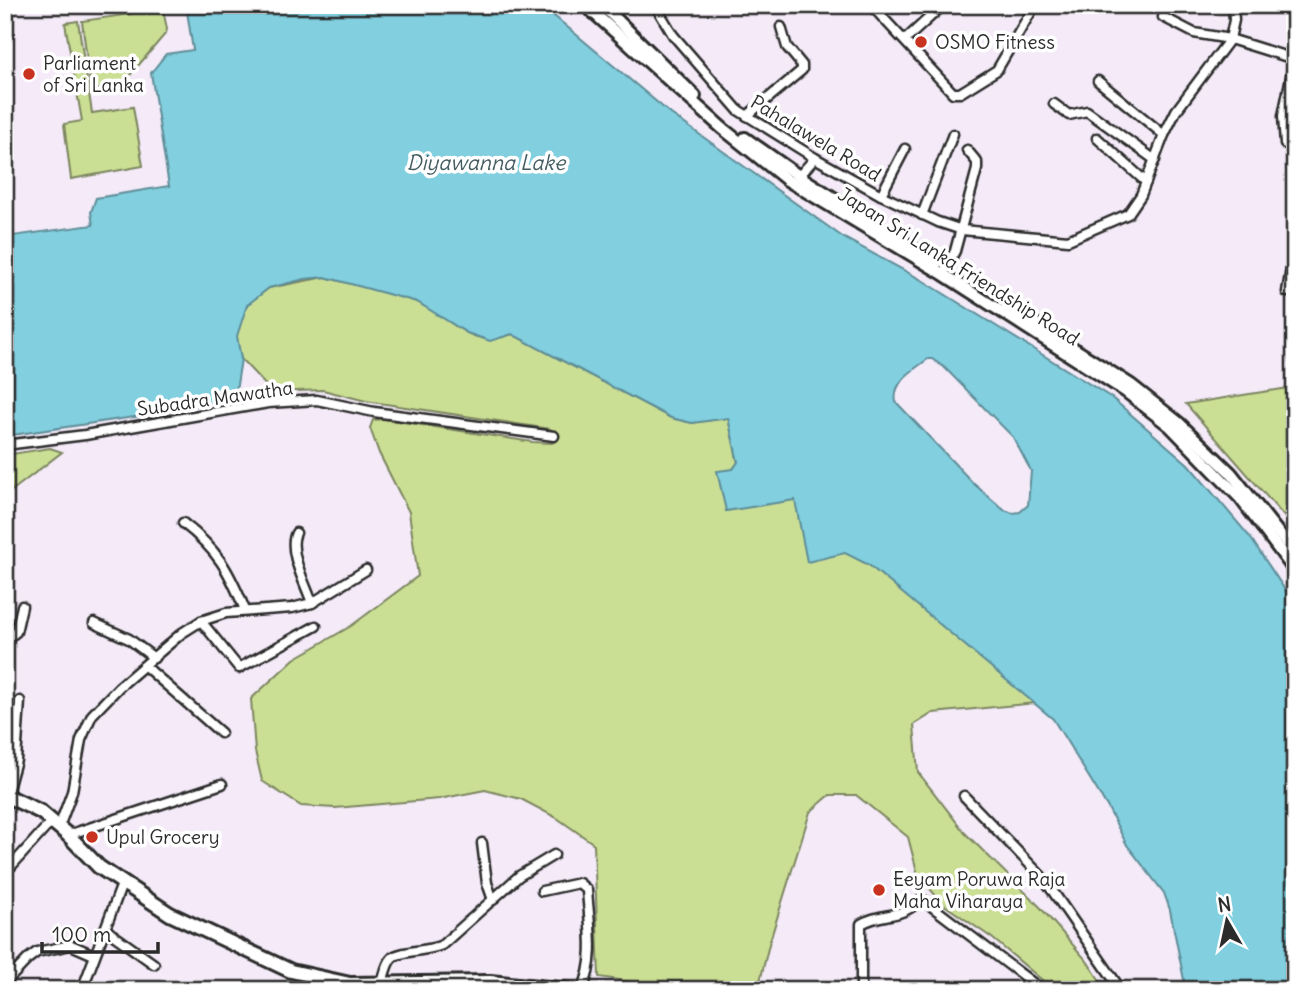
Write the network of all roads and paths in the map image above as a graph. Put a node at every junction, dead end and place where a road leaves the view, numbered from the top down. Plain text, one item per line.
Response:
1 (585, 5) edge
2 (602, 5) edge
3 (655, 5) edge
4 (871, 5) edge
5 (943, 5) edge
6 (1035, 5) edge
7 (1233, 5) edge
8 (1163, 18) dead end
9 (781, 27) dead end
10 (1230, 39) junction
11 (905, 40) junction
12 (1295, 58) edge
13 (1098, 81) dead end
14 (1054, 104) dead end
15 (747, 116) junction
16 (953, 134) dead end
17 (1164, 135) junction
18 (1097, 138) dead end
19 (905, 149) dead end
20 (1295, 149) edge
21 (967, 150) dead end
22 (815, 158) junction
23 (1155, 160) junction
24 (799, 176) junction
25 (1146, 182) junction
26 (881, 195) junction
27 (922, 215) junction
28 (962, 230) junction
29 (1295, 245) edge
30 (945, 271) junction
31 (1287, 292) dead end
32 (554, 436) dead end
33 (5, 445) edge
34 (183, 523) dead end
35 (296, 533) dead end
36 (1295, 554) edge
37 (366, 570) dead end
38 (1295, 573) edge
39 (312, 603) junction
40 (22, 606) dead end
41 (246, 610) junction
42 (201, 621) junction
43 (94, 623) dead end
44 (316, 626) dead end
45 (5, 634) edge
46 (154, 658) junction
47 (145, 666) junction
48 (20, 701) dead end
49 (221, 733) dead end
50 (222, 784) dead end
51 (5, 795) edge
52 (964, 796) dead end
53 (60, 828) junction
54 (482, 843) dead end
55 (554, 855) dead end
56 (5, 873) edge
57 (122, 884) junction
58 (542, 891) dead end
59 (494, 900) junction
60 (105, 929) junction
61 (94, 956) junction
62 (154, 964) dead end
63 (5, 983) edge
64 (381, 987) edge
65 (82, 990) edge
66 (568, 990) edge
67 (582, 990) edge
68 (861, 990) edge
69 (1042, 990) edge
70 (1121, 990) edge

1 - 30 main road, Japan Sri Lanka Friendship Road
2 - 24 main road, Japan Sri Lanka Friendship Road
3 - 15 street, Pahalawela Road
4 - 11 street
5 - 11 street
6 - 11 street
7 - 10 street
8 - 10 street
9 - 15 street
10 - 12 street
10 - 17 street, Pahalawela Road
12 - 20 street
13 - 17 street
14 - 23 street
15 - 22 street, Pahalawela Road
16 - 27 street
17 - 23 street, Pahalawela Road
18 - 25 street
19 - 26 street
21 - 28 street
22 - 24 street
22 - 26 street, Pahalawela Road
23 - 25 street, Pahalawela Road
24 - 30 main road, Japan Sri Lanka Friendship Road
25 - 28 street, Pahalawela Road
26 - 27 street, Pahalawela Road
27 - 28 street, Pahalawela Road
28 - 30 street
29 - 31 street
30 - 36 main road, Japan Sri Lanka Friendship Road
30 - 38 main road, Japan Sri Lanka Friendship Road
32 - 33 street, Subadra Mawatha
34 - 41 street
35 - 39 street
37 - 39 street
39 - 41 street
40 - 45 street
41 - 42 street
42 - 44 street
42 - 46 street
43 - 46 street
46 - 47 street
47 - 49 street
47 - 53 street
48 - 51 street
50 - 53 street
51 - 53 main road
52 - 70 street
53 - 56 street
53 - 57 main road
54 - 59 street
55 - 59 street
57 - 60 street
57 - 64 main road
58 - 67 street
59 - 64 street
60 - 61 street
60 - 62 street
61 - 63 street
61 - 65 street
64 - 66 main road
68 - 69 street

